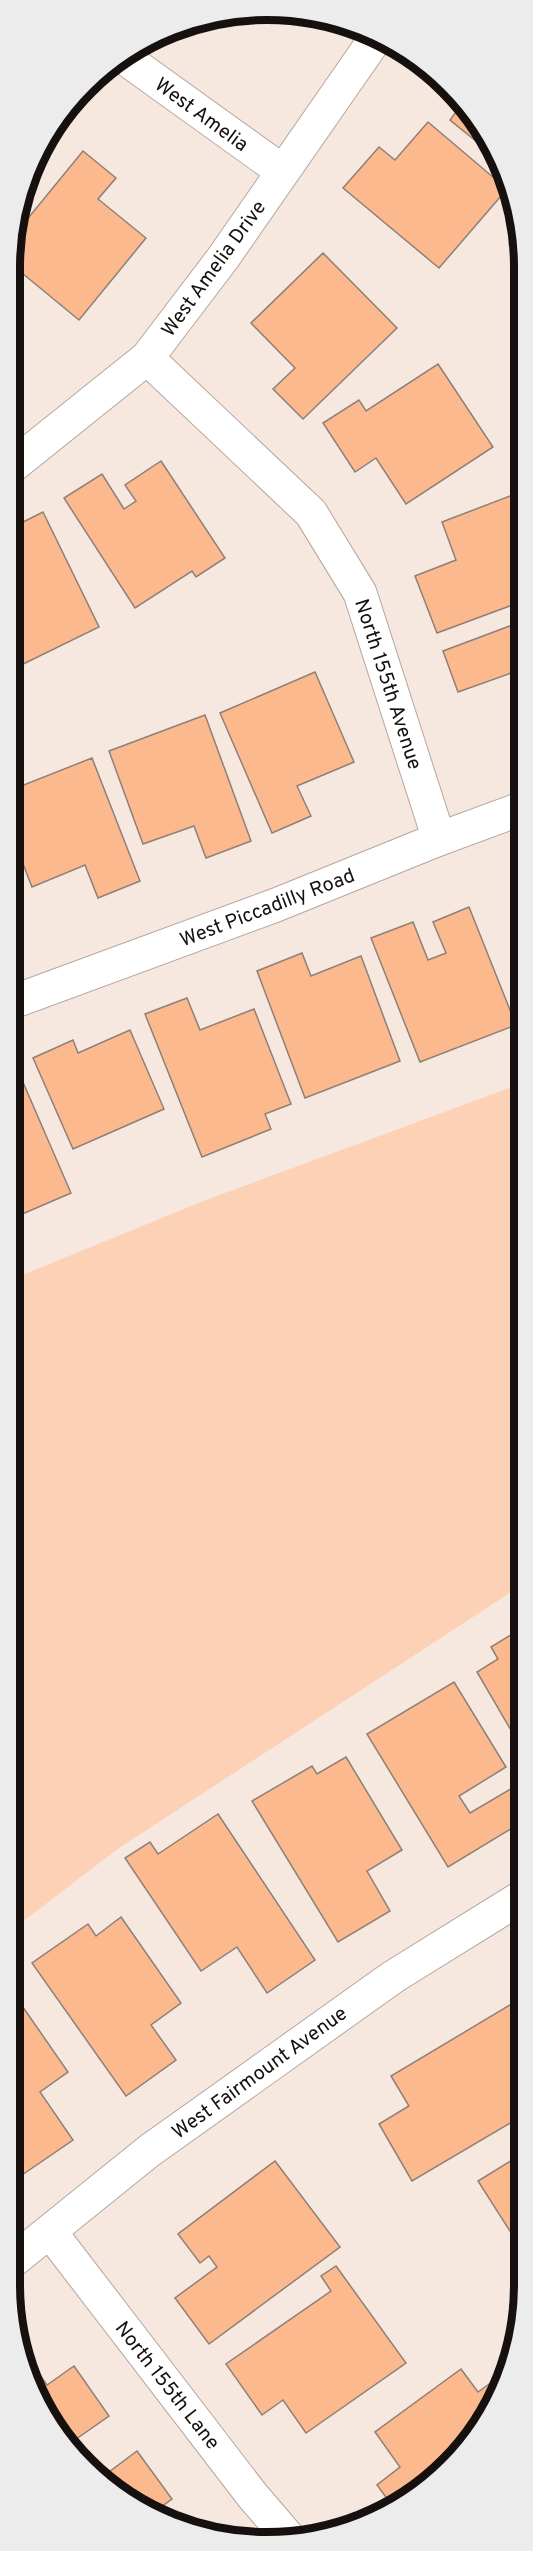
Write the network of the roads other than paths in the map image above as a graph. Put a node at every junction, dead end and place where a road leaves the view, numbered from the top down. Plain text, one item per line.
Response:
1 (372, 43) edge
2 (129, 61) edge
3 (282, 171) junction
4 (147, 358) junction
5 (20, 460) edge
6 (514, 811) edge
7 (439, 839) junction
8 (20, 999) edge
9 (514, 1902) edge
10 (51, 2233) junction
11 (20, 2256) edge
12 (284, 2531) edge

1 - 3 street, West Amelia Drive
2 - 3 street, West Amelia
3 - 4 street, West Amelia Drive
4 - 5 street, West Amelia Drive
4 - 7 street, North 155th Avenue
6 - 7 street, West Piccadilly Road
7 - 8 street, West Piccadilly Road
9 - 10 street, West Fairmount Avenue
10 - 11 street, West Fairmount Avenue
10 - 12 street, North 155th Lane

